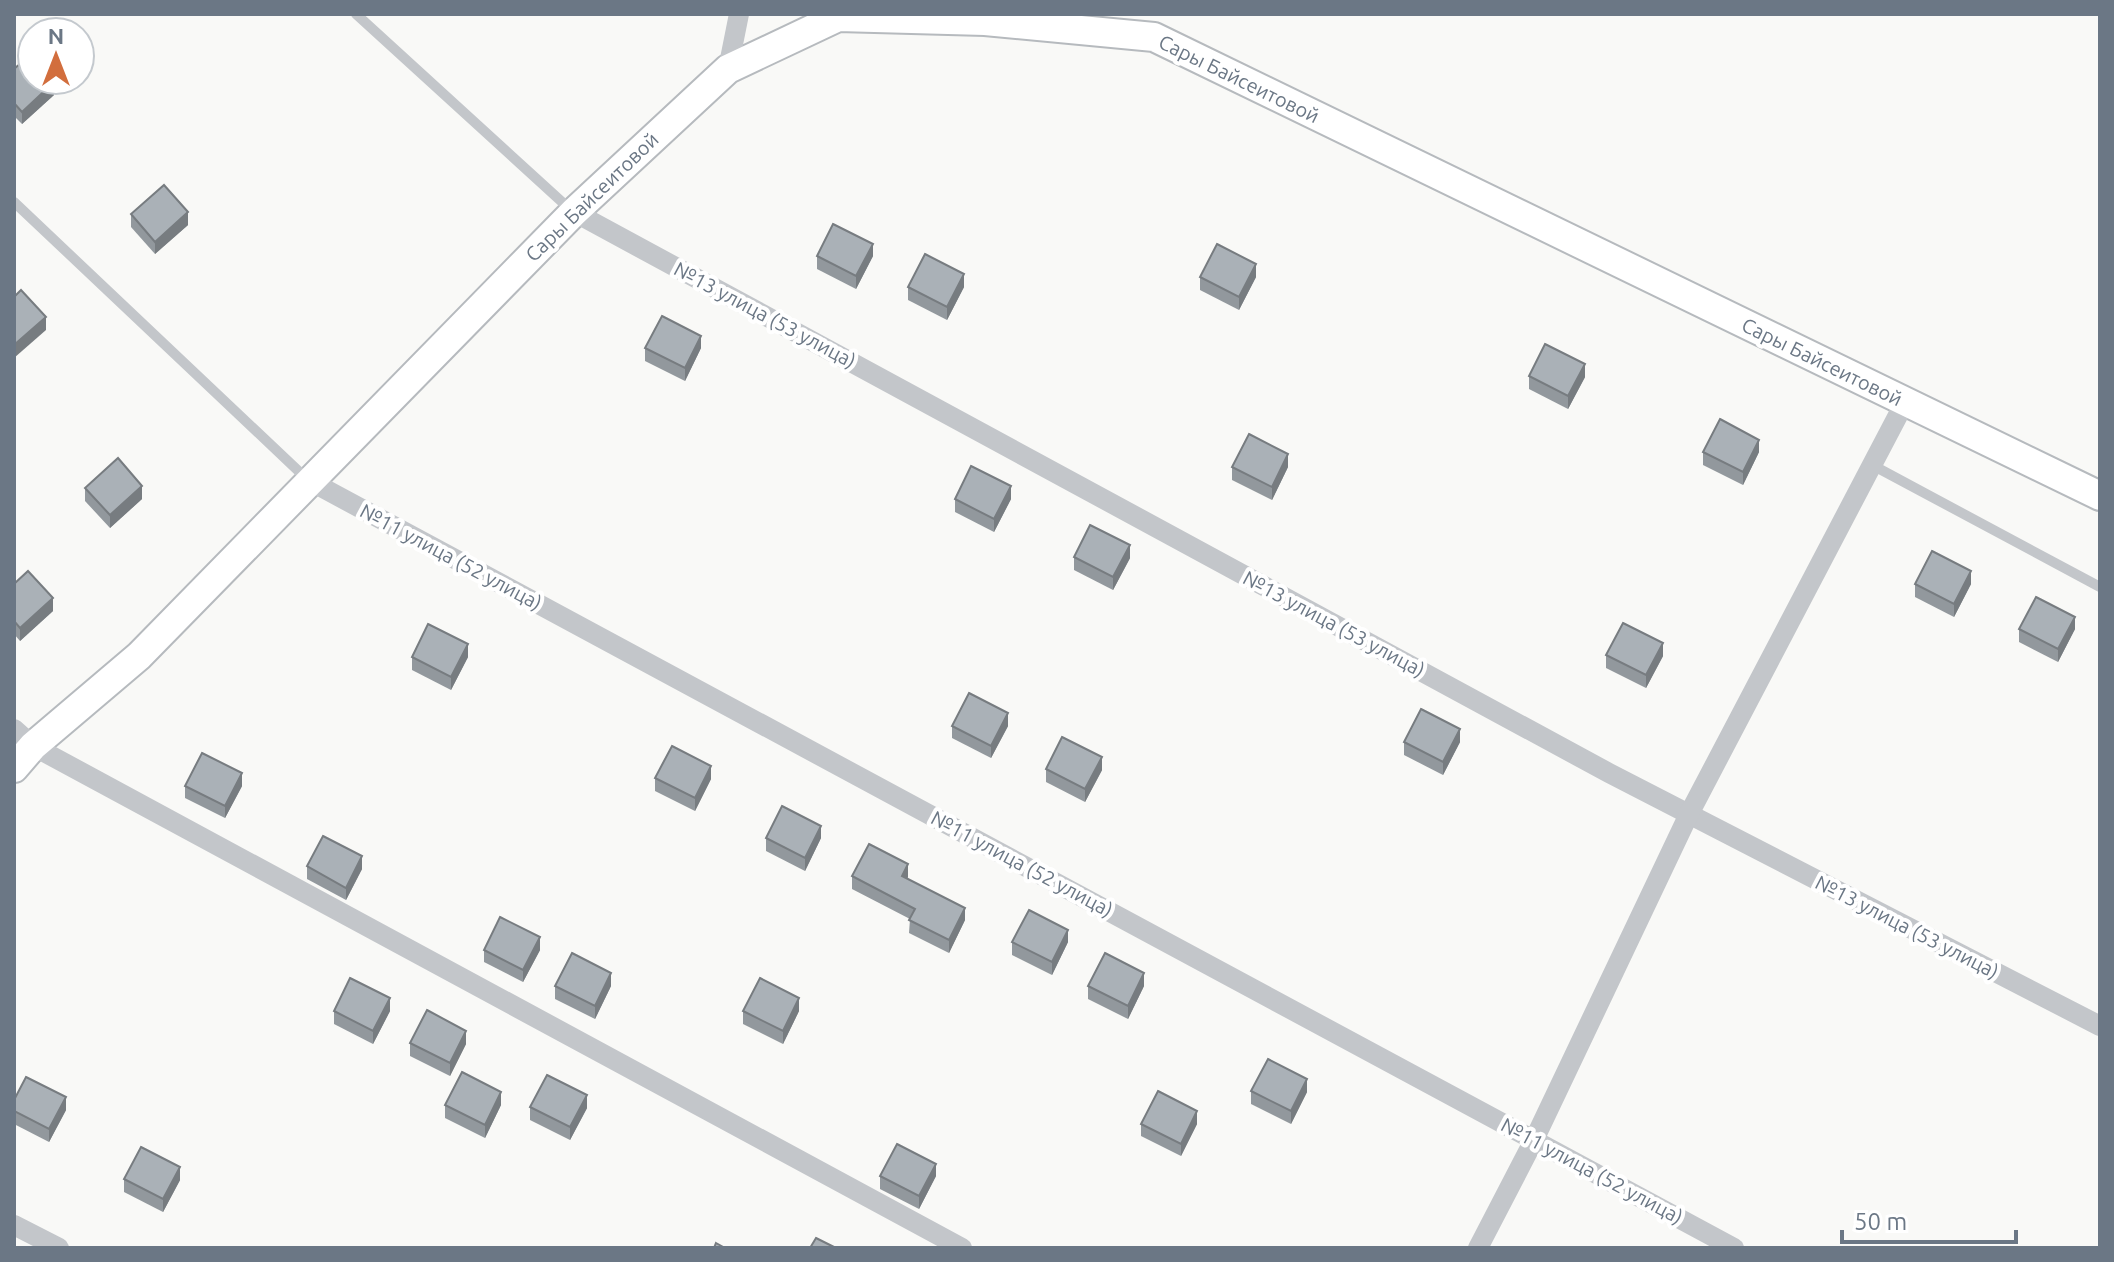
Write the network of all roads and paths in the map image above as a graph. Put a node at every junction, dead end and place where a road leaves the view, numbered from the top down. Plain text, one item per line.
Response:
1 (356, 14) edge
2 (739, 14) edge
3 (728, 69) junction
4 (14, 202) edge
5 (574, 212) junction
6 (1905, 402) junction
7 (1874, 466) junction
8 (310, 481) junction
9 (2100, 496) edge
10 (2100, 587) edge
11 (23, 738) edge
12 (14, 768) edge
13 (1689, 814) junction
14 (2100, 1026) edge
15 (1534, 1140) junction
16 (14, 1225) edge
17 (59, 1248) edge
18 (962, 1248) edge
19 (1478, 1248) edge
20 (1734, 1248) edge

1 - 5 lane
2 - 3 street
3 - 5 street, Сары Байсеитовой
3 - 6 street, Сары Байсеитовой
4 - 8 lane
5 - 8 street, Сары Байсеитовой
5 - 13 street, №13 улица (53 улица)
6 - 7 street
6 - 9 street, Сары Байсеитовой
7 - 10 lane
7 - 13 street
8 - 11 street, Сары Байсеитовой
8 - 15 street, №11 улица (52 улица)
11 - 12 street, Сары Байсеитовой
11 - 18 street
13 - 14 street, №13 улица (53 улица)
13 - 15 street
15 - 19 street
15 - 20 street, №11 улица (52 улица)
16 - 17 street

